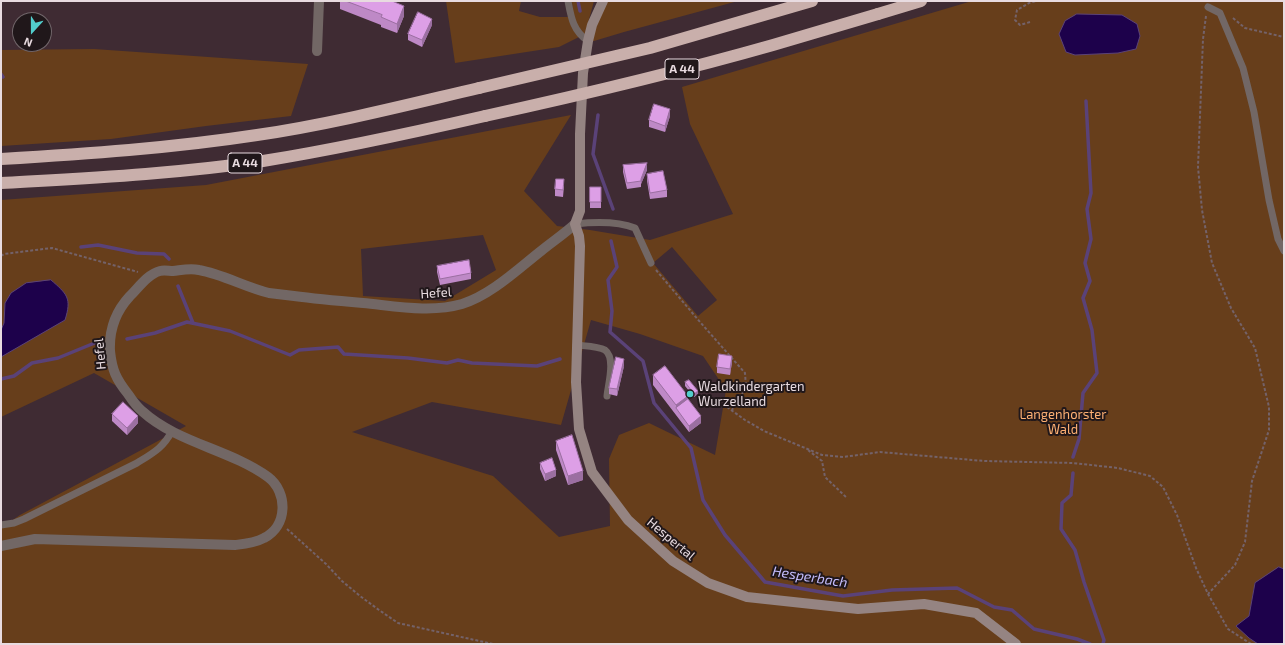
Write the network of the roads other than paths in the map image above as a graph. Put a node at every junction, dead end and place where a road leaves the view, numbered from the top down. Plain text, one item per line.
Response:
1 (319, 1) edge
2 (568, 1) edge
3 (603, 1) edge
4 (812, 1) edge
5 (921, 1) edge
6 (1208, 7) road end
7 (588, 41) junction
8 (317, 51) dead end
9 (1, 159) edge
10 (1, 183) edge
11 (575, 224) junction
12 (1284, 251) edge
13 (650, 263) road end
14 (576, 345) junction
15 (607, 396) dead end
16 (172, 431) junction
17 (1, 525) edge
18 (1, 546) edge
19 (1016, 644) edge

1 - 8 street
2 - 7 lane
3 - 7 main road
4 - 9 highway, A 44, bridge
5 - 10 highway, A 44, bridge
6 - 12 lane
7 - 11 main road
11 - 13 lane
11 - 14 main road, Hespertal
11 - 16 street, Hefel
14 - 15 lane
14 - 19 main road, Hespertal
16 - 17 lane
16 - 18 street, Hefel

